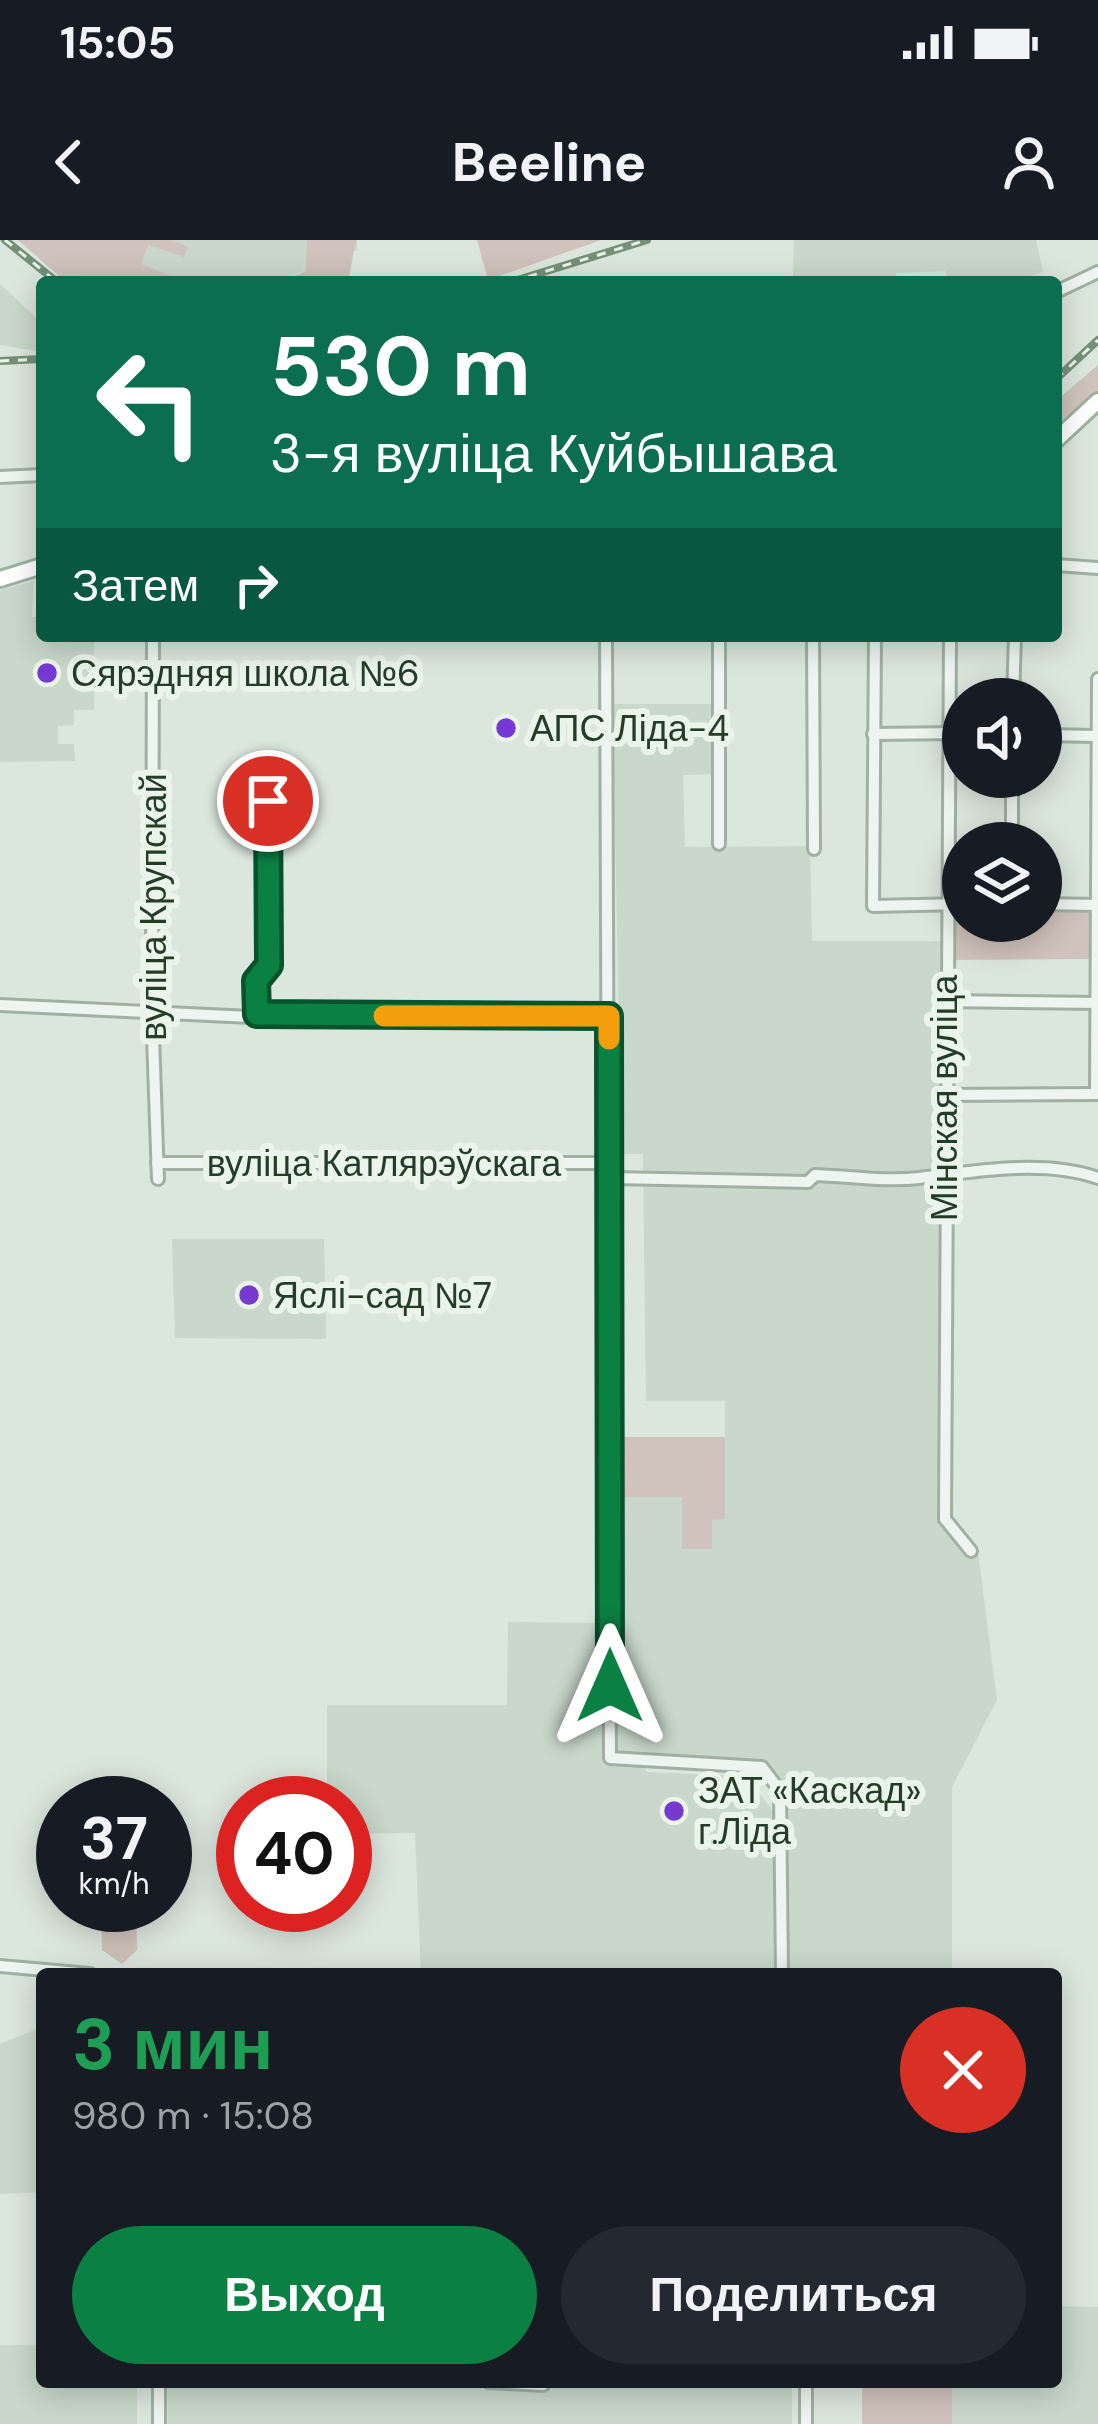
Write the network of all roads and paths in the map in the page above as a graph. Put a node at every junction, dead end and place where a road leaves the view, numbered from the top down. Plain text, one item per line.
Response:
1 (1098, 272) edge
2 (1062, 289) edge
3 (1098, 401) edge
4 (1062, 434) edge
5 (36, 475) edge
6 (0, 477) edge
7 (1062, 566) edge
8 (36, 568) edge
9 (1098, 568) edge
10 (0, 579) edge
11 (154, 642) edge
12 (606, 642) edge
13 (719, 642) edge
14 (813, 642) edge
15 (875, 642) edge
16 (950, 642) edge
17 (1015, 642) edge
18 (948, 678) edge
19 (1014, 678) edge
20 (1098, 679) edge
21 (942, 733) edge
22 (873, 734) junction
23 (1062, 735) edge
24 (1097, 736) edge
25 (268, 774) dead end
26 (719, 844) dead end
27 (814, 849) dead end
28 (942, 904) edge
29 (1062, 904) edge
30 (1097, 905) edge
31 (946, 942) edge
32 (945, 1001) junction
33 (1097, 1003) edge
34 (0, 1005) edge
35 (152, 1009) junction
36 (257, 1014) junction
37 (609, 1016) junction
38 (1097, 1094) edge
39 (945, 1095) junction
40 (157, 1163) junction
41 (611, 1163) junction
42 (944, 1172) junction
43 (611, 1178) junction
44 (1098, 1178) edge
45 (158, 1179) dead end
46 (971, 1551) dead end
47 (0, 1966) edge
48 (782, 1968) edge
49 (36, 1969) edge
50 (159, 2388) edge
51 (806, 2388) edge
52 (159, 2424) edge
53 (806, 2424) edge

1 - 2 street
3 - 4 main road
5 - 6 street
7 - 9 street
8 - 10 main road
11 - 35 street, вуліца Крупскай
12 - 37 street
13 - 26 street
14 - 27 street
15 - 22 street
16 - 18 street, Мінская вуліца
17 - 19 street
20 - 24 street
21 - 22 street
22 - 28 street
23 - 24 street
24 - 30 street
25 - 36 street
29 - 30 street
30 - 33 street
31 - 32 street, Мінская вуліца
32 - 33 street
32 - 39 street, Мінская вуліца
33 - 38 street
34 - 35 street
35 - 36 street
35 - 40 street, вуліца Крупскай
36 - 37 street
37 - 41 street
38 - 39 street
39 - 42 street, Мінская вуліца
40 - 41 street, вуліца Катлярэўскага
40 - 45 street, вуліца Крупскай
41 - 43 street
42 - 43 street
42 - 44 street
42 - 46 street, Мінская вуліца
43 - 48 street
47 - 49 street
50 - 52 street
51 - 53 street

